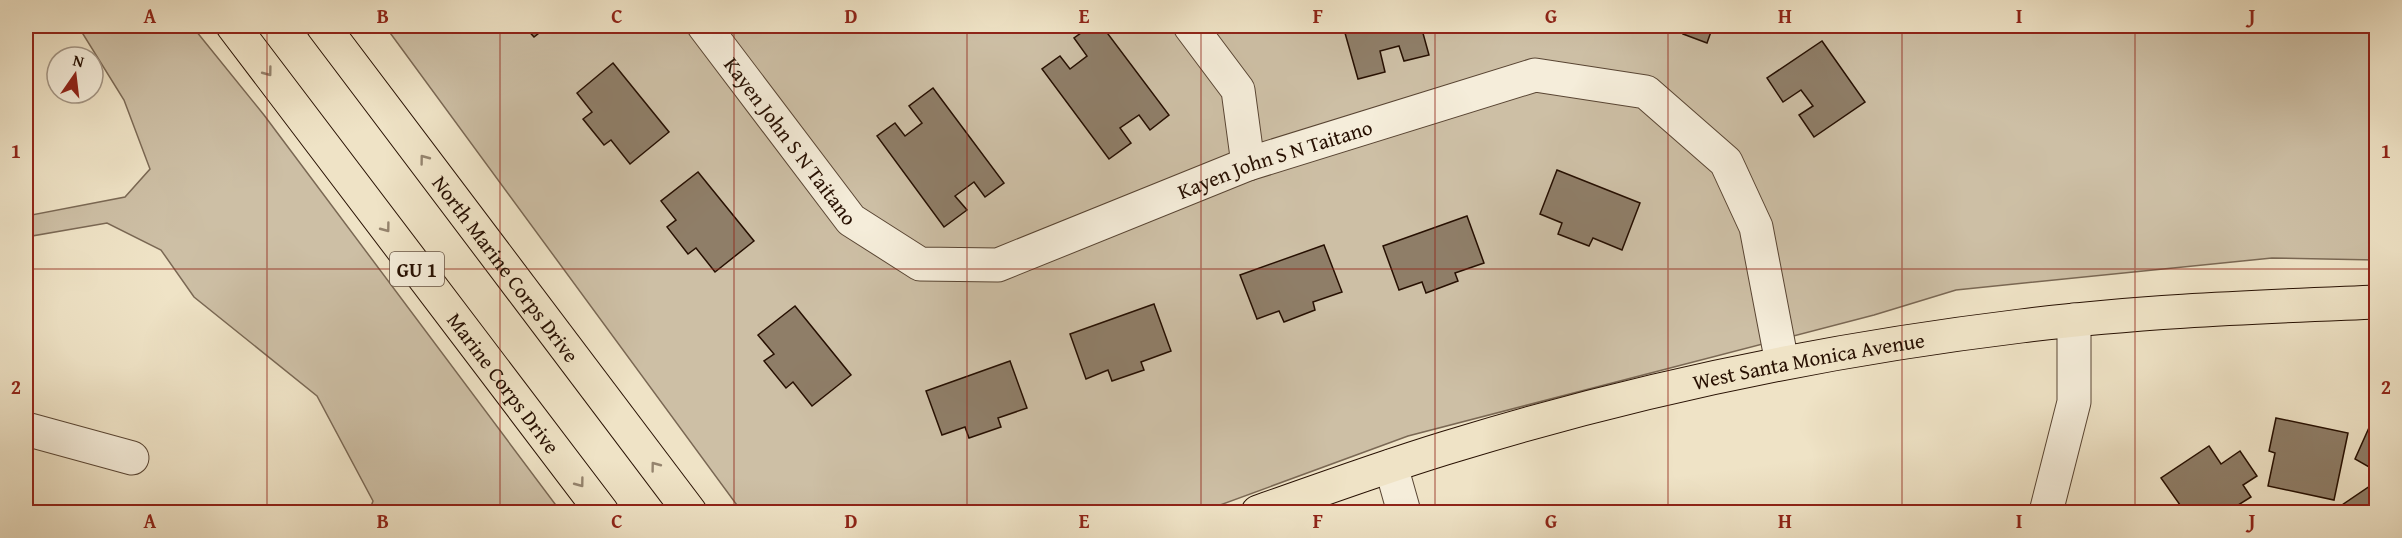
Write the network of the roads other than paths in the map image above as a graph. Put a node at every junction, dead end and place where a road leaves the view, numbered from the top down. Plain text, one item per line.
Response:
1 (233, 26) edge
2 (323, 26) edge
3 (704, 26) edge
4 (1190, 26) edge
5 (1248, 164) junction
6 (2376, 302) edge
7 (2074, 320) junction
8 (1782, 363) junction
9 (26, 429) edge
10 (132, 458) dead end
11 (1390, 466) junction
12 (602, 513) edge
13 (690, 513) edge
14 (1258, 513) edge
15 (1404, 513) edge
16 (2046, 513) edge

1 -> 12 main road, Marine Corps Drive / GU 1
13 -> 2 main road, North Marine Corps Drive
3 - 5 street, Kayen John S N Taitano
4 - 5 street
5 - 8 street, Kayen John S N Taitano
6 - 7 main road, West Santa Monica Avenue
7 - 8 main road, West Santa Monica Avenue
7 - 16 street
8 - 11 main road, West Santa Monica Avenue
9 - 10 street
11 - 14 main road, West Santa Monica Avenue
11 - 15 street

